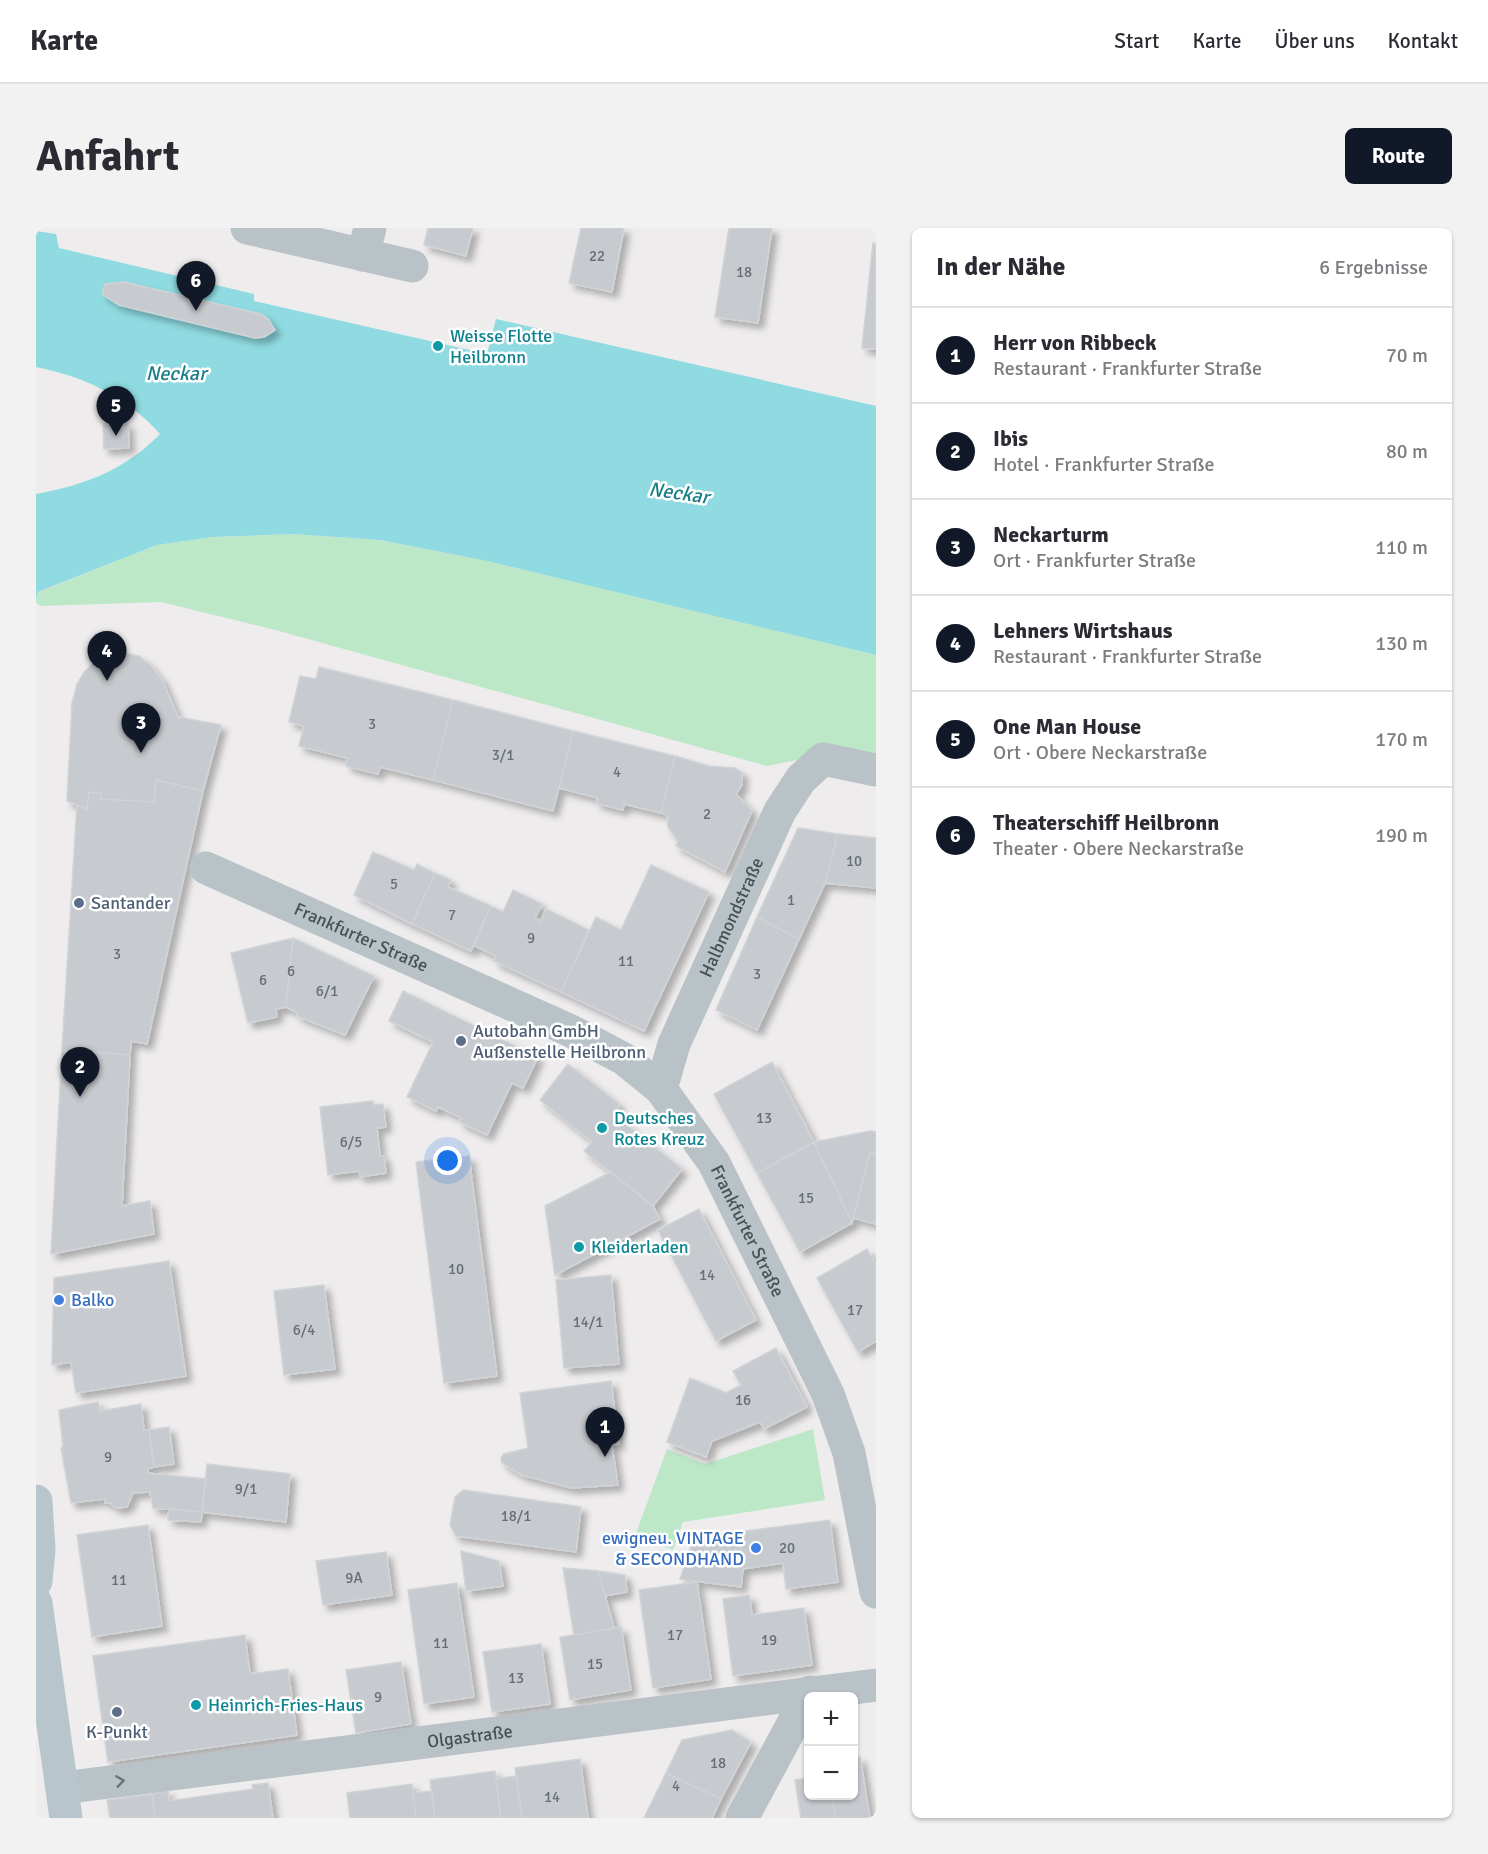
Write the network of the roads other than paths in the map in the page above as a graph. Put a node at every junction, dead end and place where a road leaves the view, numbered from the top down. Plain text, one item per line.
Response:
1 (247, 228) edge
2 (367, 242) edge
3 (412, 266) dead end
4 (876, 770) edge
5 (206, 867) dead end
6 (661, 1089) junction
7 (36, 1501) edge
8 (36, 1581) edge
9 (876, 1592) edge
10 (36, 1604) edge
11 (876, 1685) edge
12 (810, 1692) edge
13 (804, 1693) edge
14 (804, 1703) edge
15 (64, 1803) edge
16 (742, 1818) edge

1 - 2 street
2 - 3 street
4 - 6 street, Halbmondstraße
5 - 6 street, Frankfurter Straße
6 - 9 street, Frankfurter Straße
7 - 8 street
10 - 15 street
11 - 12 street, Olgastraße
15 -> 13 street, Olgastraße
14 - 16 street

